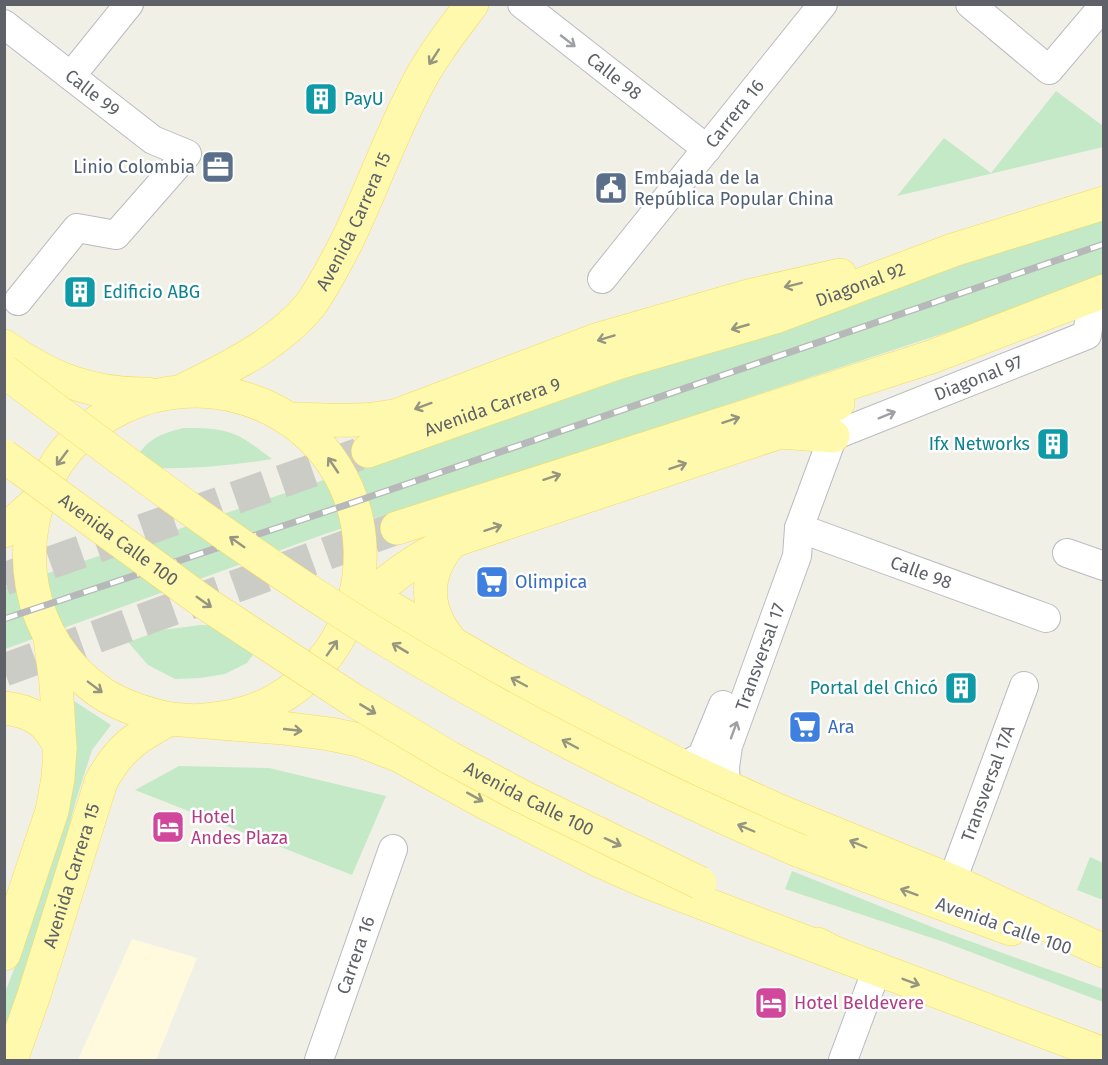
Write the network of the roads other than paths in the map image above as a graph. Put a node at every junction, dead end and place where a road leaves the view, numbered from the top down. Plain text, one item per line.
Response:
1 (129, 4) edge
2 (472, 4) edge
3 (522, 4) edge
4 (823, 4) edge
5 (970, 4) edge
6 (1104, 4) edge
7 (4, 24) edge
8 (71, 76) junction
9 (706, 149) junction
10 (1104, 204) edge
11 (953, 250) junction
12 (602, 279) dead end
13 (1098, 293) edge
14 (18, 302) dead end
15 (4, 346) edge
16 (931, 357) junction
17 (617, 363) joint
18 (4, 371) edge
19 (172, 393) junction
20 (288, 419) junction
21 (780, 432) junction
22 (833, 436) junction
23 (368, 451) tunnel mouth
24 (4, 456) edge
25 (38, 501) junction
26 (397, 528) tunnel mouth
27 (799, 528) junction
28 (4, 531) edge
29 (452, 541) junction
30 (1067, 553) dead end
31 (1104, 566) edge
32 (31, 583) junction
33 (359, 600) junction
34 (1046, 618) dead end
35 (50, 636) junction
36 (468, 654) junction
37 (1024, 686) dead end
38 (4, 708) edge
39 (181, 720) junction
40 (60, 748) junction
41 (683, 767) junction
42 (726, 787) junction
43 (393, 849) dead end
44 (952, 881) junction
45 (1104, 951) edge
46 (4, 954) edge
47 (837, 954) junction
48 (1104, 960) edge
49 (878, 969) junction
50 (1104, 1054) edge
51 (10, 1060) edge
52 (319, 1060) edge
53 (843, 1060) edge

1 - 8 street
2 -> 19 main road, Avenida Carrera 15
3 -> 9 street, Calle 98
4 - 9 street, Carrera 16
5 - 6 street
7 - 8 street, Calle 99
8 - 14 street, Calle 99
9 - 12 street, Carrera 16
10 - 11 main road, Diagonal 92
11 -> 17 main road, Diagonal 92
11 -> 20 main road
13 - 16 main road
22 -> 13 street, Diagonal 97
15 - 19 main road
16 - 21 main road
26 -> 16 main road
17 - 23 main road, Avenida Carrera 9
48 -> 18 main road, Avenida Calle 100, bridge
19 - 20 main road
19 -> 25 main road
33 -> 20 main road
21 - 22 main road
29 -> 21 main road
22 - 27 street, Transversal 17
24 -> 47 main road, Avenida Calle 100, bridge
25 - 28 main road
25 - 32 main road
27 - 34 street, Calle 98
27 - 41 street, Transversal 17
42 -> 27 street, Transversal 17
28 - 32 main road
29 - 33 main road
29 - 36 main road
30 - 31 street
32 - 35 main road
33 - 36 main road
39 -> 33 main road
35 -> 39 main road
35 - 40 main road
41 -> 36 main road
37 - 44 street, Transversal 17A
38 - 40 main road
39 -> 47 main road
39 - 51 main road, Avenida Carrera 15
40 - 46 main road
41 - 42 main road
44 -> 42 main road
43 - 52 street, Carrera 16
44 - 45 main road
47 - 49 main road, Avenida Calle 100
49 -> 50 main road, Avenida Calle 100
49 - 53 street

